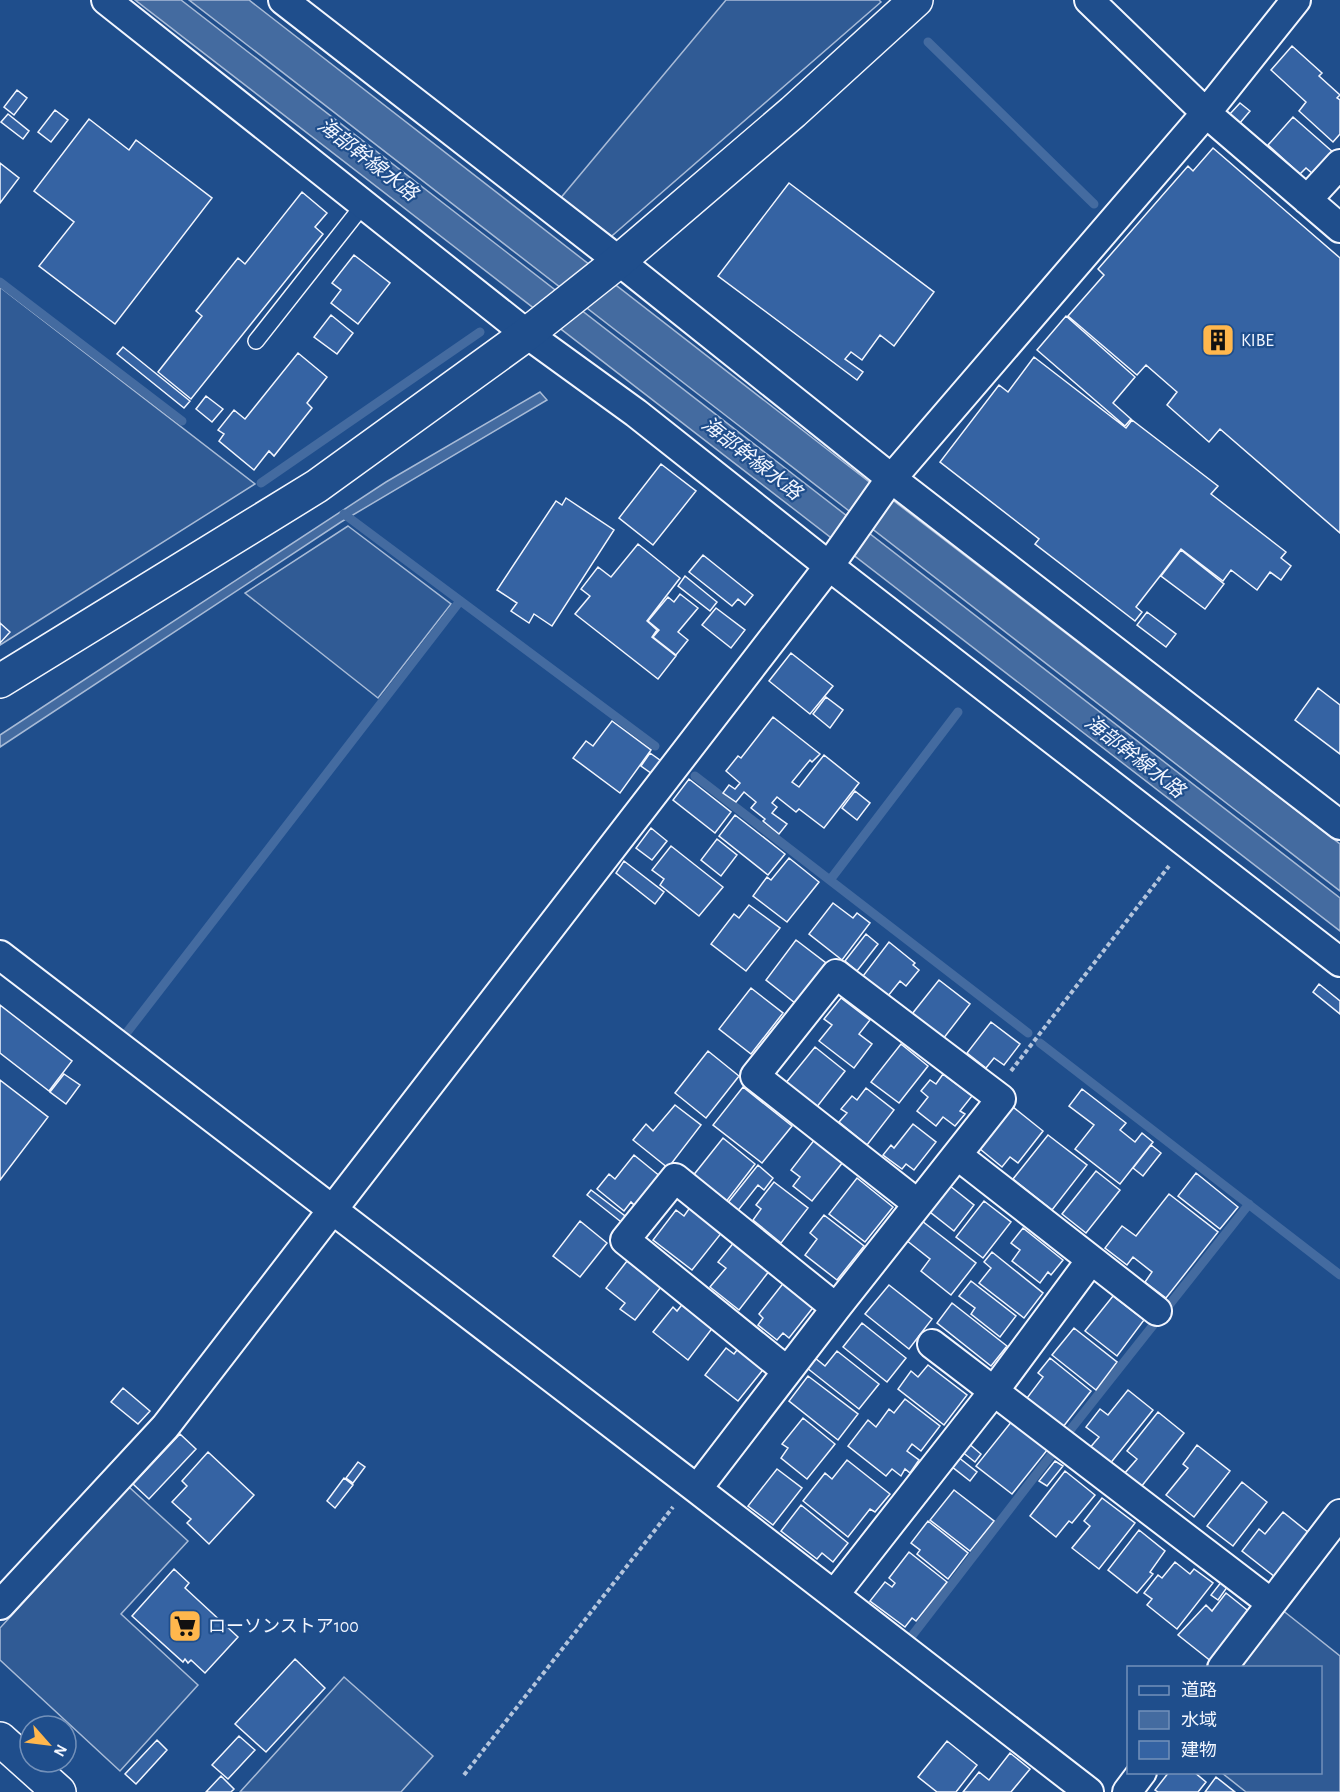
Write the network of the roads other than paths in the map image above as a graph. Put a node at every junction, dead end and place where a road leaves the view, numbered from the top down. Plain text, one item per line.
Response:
1 (106, 0) edge
2 (283, 0) edge
3 (916, 0) edge
4 (1089, 0) edge
5 (1296, 0) edge
6 (1206, 113) junction
7 (1340, 164) edge
8 (1307, 200) junction
9 (364, 204) junction
10 (1340, 228) edge
11 (619, 261) junction
12 (533, 329) junction
13 (256, 341) dead end
14 (889, 482) junction
15 (833, 561) junction
16 (0, 681) edge
17 (1340, 825) edge
18 (0, 955) edge
19 (1340, 962) edge
20 (957, 1155) junction
21 (918, 1204) junction
22 (332, 1210) junction
23 (1091, 1260) junction
24 (836, 1308) junction
25 (1157, 1311) dead end
26 (932, 1344) dead end
27 (787, 1371) junction
28 (994, 1391) junction
29 (697, 1489) junction
30 (1340, 1514) edge
31 (834, 1594) junction
32 (1271, 1603) junction
33 (0, 1605) edge
34 (1224, 1666) edge
35 (0, 1739) edge
36 (1141, 1774) edge
37 (59, 1792) edge
38 (1089, 1792) edge
39 (1127, 1792) edge

1 - 9 street
2 - 11 street
3 - 11 street
4 - 6 street
5 - 6 street
6 - 8 street
6 - 14 street
7 - 8 street
8 - 10 street
9 - 12 street
9 - 13 lane
11 - 12 street
11 - 14 street
12 - 15 street
12 - 16 street
14 - 15 street
14 - 17 street
15 - 19 street
15 - 22 street
18 - 22 street
20 - 21 street
20 - 21 street
20 - 23 street
21 - 24 street
22 - 29 street
22 - 33 street
23 - 25 street
23 - 28 street
24 - 27 street
24 - 27 street
26 - 28 street
27 - 29 street
28 - 31 street
28 - 32 street
29 - 31 street
30 - 32 street
31 - 38 street
32 - 34 street
35 - 37 street
36 - 39 street

